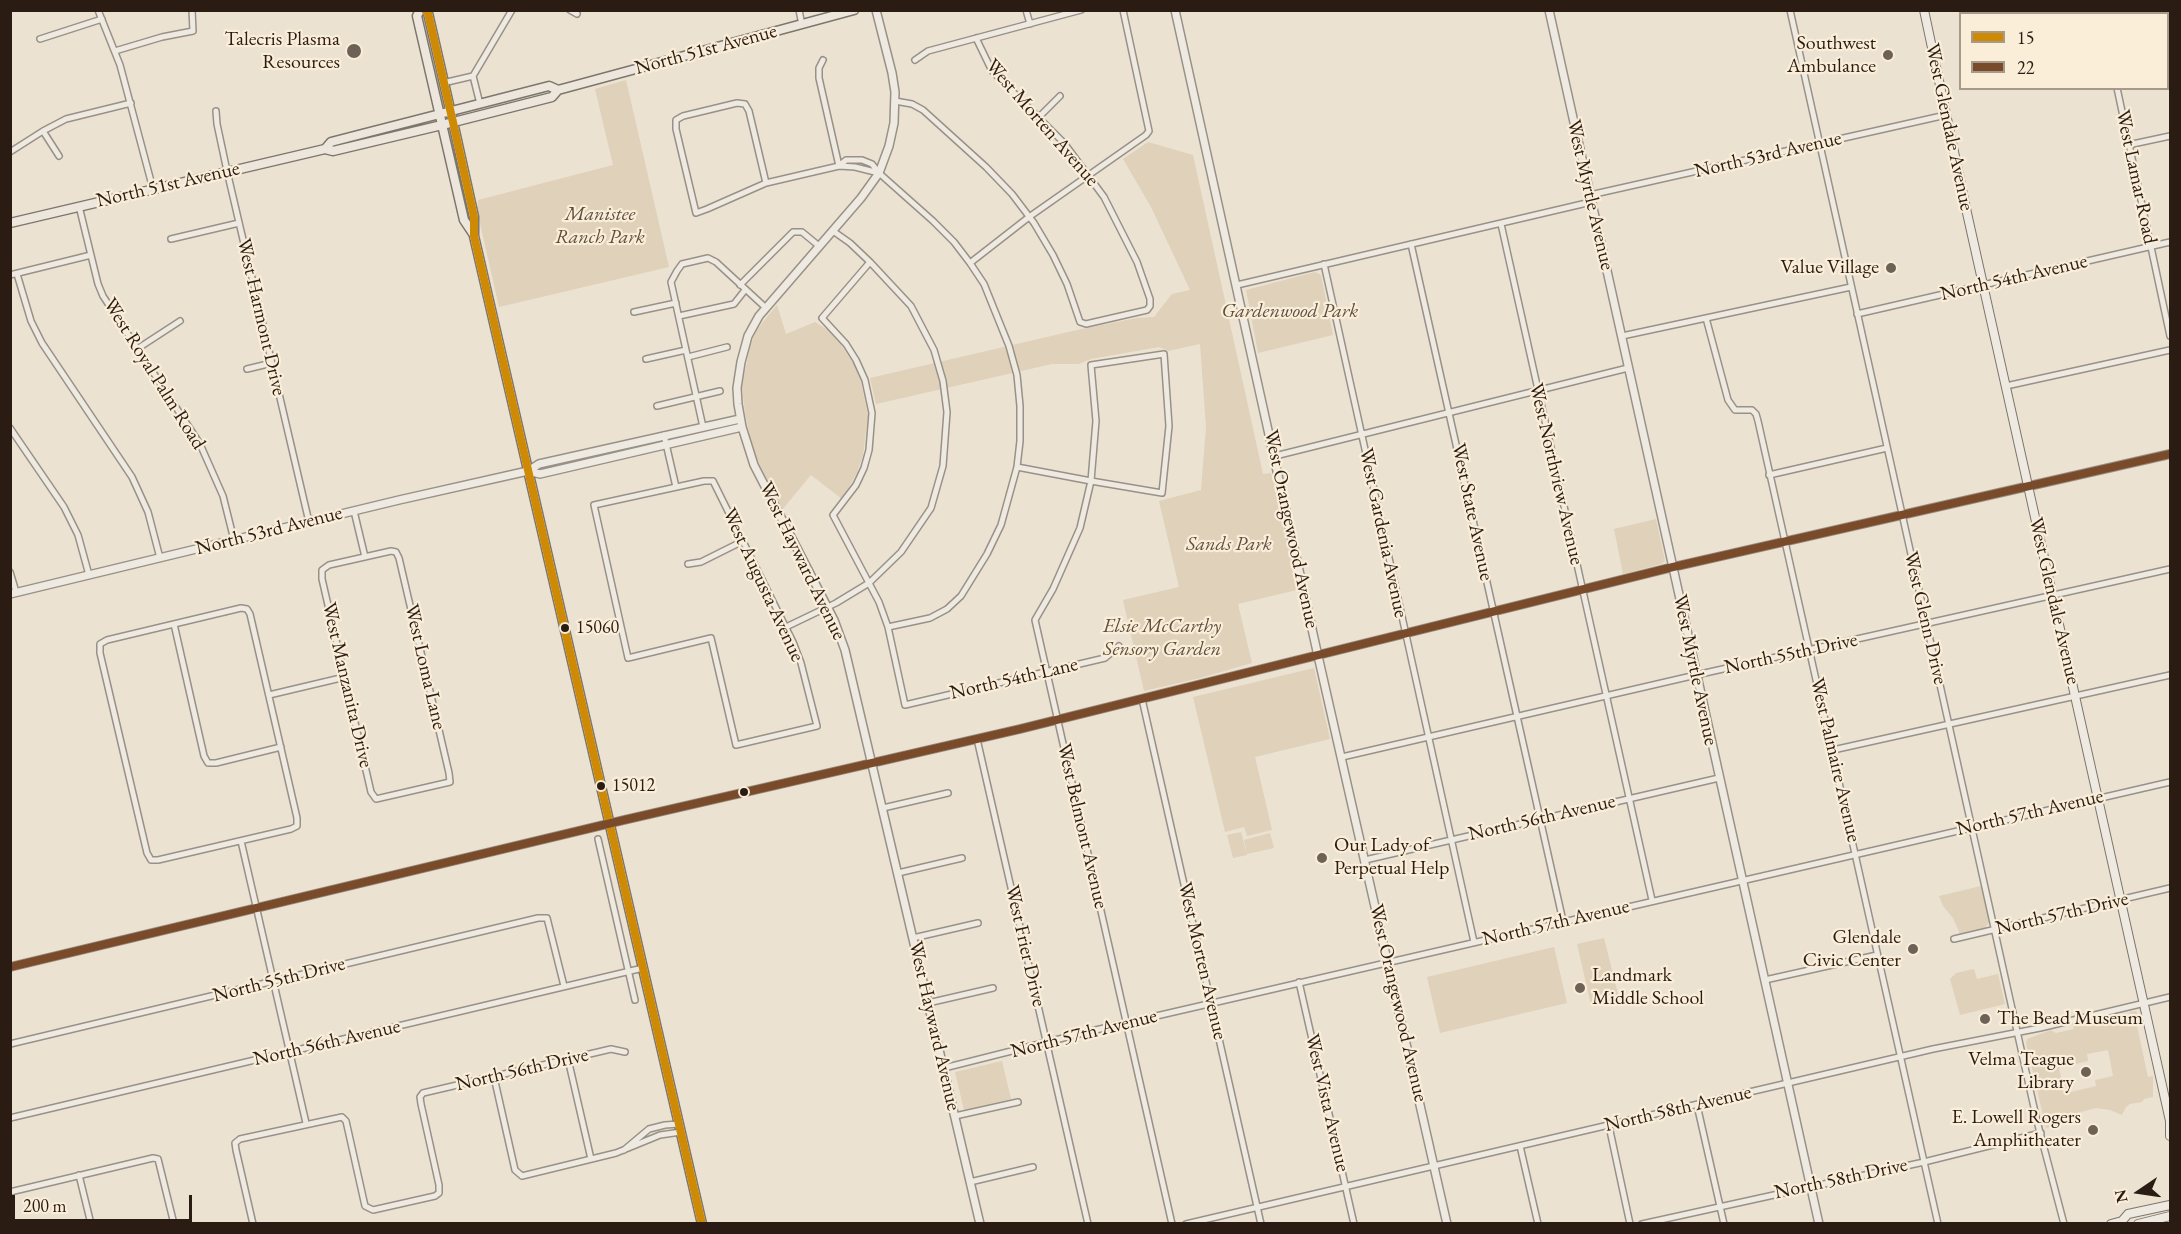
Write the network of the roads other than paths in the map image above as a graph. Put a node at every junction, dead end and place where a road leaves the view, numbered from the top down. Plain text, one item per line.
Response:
1 (98, 10) edge
2 (192, 10) edge
3 (420, 10) edge
4 (425, 10) edge
5 (512, 10) edge
6 (570, 10) edge
7 (799, 10) edge
8 (855, 10) edge
9 (876, 10) edge
10 (1026, 10) edge
11 (1081, 10) edge
12 (1123, 10) edge
13 (1175, 10) edge
14 (1549, 10) edge
15 (1790, 10) edge
16 (1924, 10) edge
17 (577, 14) dead end
18 (102, 19) junction
19 (1030, 24) junction
20 (802, 25) junction
21 (976, 38) junction
22 (40, 39) dead end
23 (115, 51) junction
24 (823, 60) dead end
25 (915, 60) dead end
26 (473, 75) junction
27 (444, 82) junction
28 (558, 90) junction
29 (2117, 90) edge
30 (1060, 96) dead end
31 (895, 101) junction
32 (131, 103) junction
33 (480, 104) junction
34 (216, 111) dead end
35 (451, 112) junction
36 (440, 115) junction
37 (1946, 115) junction
38 (1039, 117) junction
39 (453, 123) junction
40 (442, 125) junction
41 (43, 131) junction
42 (2170, 136) edge
43 (1820, 144) junction
44 (2128, 145) junction
45 (325, 149) junction
46 (11, 150) edge
47 (59, 156) dead end
48 (839, 166) junction
49 (227, 171) junction
50 (879, 173) junction
51 (1089, 175) junction
52 (765, 183) junction
53 (153, 189) junction
54 (1591, 199) junction
55 (79, 206) junction
56 (1029, 217) junction
57 (239, 222) junction
58 (10, 223) edge
59 (1501, 224) junction
60 (833, 231) junction
61 (474, 236) junction
62 (171, 239) dead end
63 (2170, 243) edge
64 (1411, 244) junction
65 (819, 246) junction
66 (2151, 247) junction
67 (91, 255) junction
68 (870, 262) junction
69 (970, 263) junction
70 (1324, 264) junction
71 (14, 274) edge
72 (1983, 284) junction
73 (1237, 285) junction
74 (1851, 286) junction
75 (742, 288) junction
76 (676, 303) junction
77 (766, 308) junction
78 (634, 312) dead end
79 (1857, 314) junction
80 (679, 316) junction
81 (1706, 318) junction
82 (180, 321) dead end
83 (1622, 336) junction
84 (2170, 336) edge
85 (727, 347) dead end
86 (137, 349) junction
87 (2170, 350) edge
88 (687, 354) junction
89 (646, 359) dead end
90 (272, 363) junction
91 (1628, 368) junction
92 (247, 369) dead end
93 (2006, 386) junction
94 (1537, 390) junction
95 (720, 391) dead end
96 (696, 397) junction
97 (657, 406) dead end
98 (1450, 412) junction
99 (741, 423) junction
100 (703, 427) junction
101 (10, 428) edge
102 (664, 435) junction
103 (1362, 435) junction
104 (666, 444) junction
105 (1887, 448) junction
106 (589, 452) junction
107 (2170, 454) edge
108 (1275, 456) junction
109 (591, 462) junction
110 (1017, 467) junction
111 (528, 471) junction
112 (1769, 475) junction
113 (1091, 482) junction
114 (2028, 485) junction
115 (676, 487) junction
116 (354, 511) junction
117 (1902, 515) junction
118 (309, 522) junction
119 (234, 540) junction
120 (743, 541) junction
121 (1785, 542) junction
122 (365, 557) junction
123 (160, 558) junction
124 (688, 564) dead end
125 (1673, 567) junction
126 (2170, 569) edge
127 (10, 572) edge
128 (89, 575) junction
129 (870, 583) junction
130 (1582, 590) junction
131 (13, 593) edge
132 (2052, 595) junction
133 (828, 607) junction
134 (1494, 612) junction
135 (1926, 623) junction
136 (174, 624) junction
137 (786, 627) junction
138 (888, 627) junction
139 (1406, 634) junction
140 (1119, 646) dead end
141 (1810, 650) junction
142 (1318, 656) junction
143 (1047, 672) junction
144 (1696, 675) junction
145 (2170, 675) edge
146 (345, 677) junction
147 (269, 695) junction
148 (1605, 696) junction
149 (2075, 696) junction
150 (1142, 699) junction
151 (1516, 717) junction
152 (1058, 720) junction
153 (1949, 724) junction
154 (1430, 737) junction
155 (977, 739) junction
156 (281, 747) junction
157 (1833, 750) junction
158 (1342, 758) junction
159 (873, 764) junction
160 (1719, 778) junction
161 (2170, 782) edge
162 (948, 793) dead end
163 (1628, 798) junction
164 (2098, 798) junction
165 (376, 799) joint
166 (884, 808) junction
167 (1540, 819) junction
168 (610, 823) junction
169 (1972, 827) junction
170 (598, 839) dead end
171 (1451, 839) junction
172 (241, 841) junction
173 (1856, 854) junction
174 (962, 858) dead end
175 (1365, 860) junction
176 (898, 873) junction
177 (1742, 880) junction
178 (2170, 888) edge
179 (1652, 900) junction
180 (2121, 900) junction
181 (256, 908) junction
182 (1563, 921) junction
183 (978, 923) dead end
184 (1995, 929) junction
185 (913, 938) junction
186 (1954, 939) dead end
187 (1474, 942) junction
188 (1876, 955) junction
189 (1388, 962) junction
190 (10, 967) edge
191 (643, 968) junction
192 (629, 971) junction
193 (1765, 980) junction
194 (273, 982) junction
195 (1299, 982) junction
196 (564, 986) junction
197 (993, 988) dead end
198 (2170, 997) edge
199 (635, 1000) dead end
200 (928, 1003) junction
201 (1211, 1003) junction
202 (2144, 1003) junction
203 (1127, 1023) junction
204 (2018, 1031) junction
205 (1047, 1042) junction
206 (10, 1044) edge
207 (289, 1052) junction
208 (625, 1052) dead end
209 (1901, 1056) junction
210 (568, 1059) junction
211 (944, 1068) junction
212 (494, 1077) junction
213 (1788, 1083) junction
214 (1018, 1102) dead end
215 (2168, 1102) edge
216 (1697, 1105) junction
217 (11, 1116) edge
218 (955, 1116) junction
219 (2170, 1121) edge
220 (306, 1124) junction
221 (1609, 1126) junction
222 (680, 1128) junction
223 (2041, 1133) junction
224 (2170, 1136) edge
225 (1520, 1146) junction
226 (623, 1151) junction
227 (591, 1159) junction
228 (1924, 1162) junction
229 (1435, 1165) junction
230 (1033, 1167) dead end
231 (79, 1175) junction
232 (970, 1182) junction
233 (1810, 1185) junction
234 (1346, 1186) junction
235 (10, 1192) edge
236 (2170, 1204) edge
237 (1720, 1206) junction
238 (1257, 1207) junction
239 (2170, 1216) edge
240 (2125, 1222) edge
241 (91, 1224) edge
242 (174, 1224) edge
243 (253, 1224) edge
244 (702, 1224) edge
245 (980, 1224) edge
246 (1088, 1224) edge
247 (1172, 1224) edge
248 (1186, 1224) edge
249 (1261, 1224) edge
250 (1354, 1224) edge
251 (1447, 1224) edge
252 (1538, 1224) edge
253 (1630, 1224) edge
254 (1642, 1224) edge
255 (1724, 1224) edge
256 (1819, 1224) edge
257 (1938, 1224) edge
258 (2064, 1224) edge
259 (2111, 1224) edge
260 (2138, 1224) edge

1 - 18 street
2 - 23 street
3 - 36 main road
4 - 27 main road
5 - 26 street
6 - 17 street
7 - 20 street
8 - 20 main road, North 51st Avenue
9 - 31 street, West Hayward Avenue
10 - 19 street
11 - 19 street
12 - 51 street
13 - 73 street, West Orangewood Avenue
14 - 54 street, West Myrtle Avenue
15 - 43 street, West Glenn Drive
16 - 37 main road, West Glendale Avenue
18 - 22 street
18 - 23 street
19 - 21 street
20 - 28 main road, North 51st Avenue
21 - 25 street
21 - 38 street, West Morten Avenue
23 - 32 street
24 - 48 street
26 - 27 street
26 - 33 street
27 - 35 main road
28 - 33 main road, North 51st Avenue
28 - 39 main road, North 51st Avenue
29 - 44 street, West Lamar Road
30 - 38 street
31 - 50 street, West Hayward Avenue
31 - 56 street
32 - 41 street
32 - 53 street
33 - 35 main road, North 51st Avenue
34 - 49 street, West Harmont Drive
35 - 36 main road, North 51st Avenue
35 - 39 main road
36 - 40 main road
36 - 45 main road, North 51st Avenue
37 - 43 street, North 53rd Avenue
37 - 72 main road, West Glendale Avenue
38 - 51 street, West Morten Avenue
39 - 40 main road, North 51st Avenue
39 - 61 main road
40 - 45 main road, North 51st Avenue
40 - 61 main road
41 - 46 street
41 - 47 street
42 - 44 street
43 - 54 street, North 53rd Avenue
43 - 74 street, West Glenn Drive
44 - 66 street, West Lamar Road
45 - 49 main road, North 51st Avenue
48 - 50 street
48 - 52 street
49 - 53 main road, North 51st Avenue
49 - 57 street, West Harmont Drive
50 - 60 street, West Hayward Avenue
50 - 69 street
51 - 56 street
51 - 56 street, West Morten Avenue
52 - 52 street
53 - 55 main road, North 51st Avenue
54 - 59 street, North 53rd Avenue
54 - 83 street, West Myrtle Avenue
55 - 58 main road, North 51st Avenue
55 - 67 street, West Royal Palm Road
56 - 69 street
57 - 62 street
57 - 90 street, West Harmont Drive
59 - 64 street, North 53rd Avenue
59 - 94 street, West Northview Avenue
60 - 65 street, West Hayward Avenue
60 - 68 street
61 - 111 main road
63 - 66 street, North 54th Avenue
64 - 70 street, North 53rd Avenue
64 - 98 street, West State Avenue
65 - 75 street
65 - 77 street, West Hayward Avenue
66 - 72 street, North 54th Avenue
66 - 84 street, West Lamar Road
67 - 71 street
67 - 86 street, West Royal Palm Road
68 - 129 street
68 - 129 street
69 - 110 street
70 - 73 street, North 53rd Avenue
70 - 103 street, West Gardenia Avenue
71 - 123 street
72 - 79 street, North 54th Avenue
72 - 93 main road, West Glendale Avenue
73 - 108 street, West Orangewood Avenue
74 - 79 street, West Glenn Drive
74 - 81 street
75 - 76 street
75 - 77 street
75 - 80 street
76 - 78 street
76 - 80 street
77 - 99 street, West Hayward Avenue
79 - 105 street, West Glenn Drive
80 - 88 street
81 - 83 street
81 - 112 street, West Palmaire Avenue
82 - 86 street
83 - 91 street, West Myrtle Avenue
85 - 88 street
86 - 119 street, West Royal Palm Road
87 - 93 street
88 - 89 street
88 - 96 street
90 - 92 street
90 - 118 street, West Harmont Drive
91 - 94 street
91 - 125 street, West Myrtle Avenue
93 - 114 main road, West Glendale Avenue
94 - 98 street
94 - 130 street, West Northview Avenue
95 - 96 street
96 - 97 street
96 - 100 street
98 - 103 street
98 - 134 street, West State Avenue
99 - 100 street, North 53rd Avenue
99 - 104 street, North 53rd Avenue
99 - 133 street, West Hayward Avenue
100 - 102 street, North 53rd Avenue
101 - 128 street
102 - 104 street
102 - 106 street, North 53rd Avenue
103 - 108 street
103 - 139 street, West Gardenia Avenue
104 - 109 street, North 53rd Avenue
104 - 115 street
105 - 112 street
105 - 117 street, West Glenn Drive
106 - 109 street
106 - 111 street, North 53rd Avenue
107 - 114 street
108 - 142 street, West Orangewood Avenue
109 - 111 street, North 53rd Avenue
110 - 113 street
110 - 138 street
111 - 116 street, North 53rd Avenue
111 - 168 main road
112 - 121 street, West Palmaire Avenue
113 - 113 street, West Belmont Avenue
113 - 143 street, West Belmont Avenue
114 - 117 street
114 - 132 main road, West Glendale Avenue
115 - 120 street, West Augusta Avenue
115 - 137 street, West Augusta Avenue
116 - 118 street, North 53rd Avenue
116 - 122 street
117 - 121 street
117 - 135 street, West Glenn Drive
118 - 119 street, North 53rd Avenue
119 - 123 street, North 53rd Avenue
120 - 124 street
120 - 137 street, West Augusta Avenue
121 - 125 street
121 - 141 street, West Palmaire Avenue
122 - 146 street, West Manzanita Drive
122 - 165 street, West Loma Lane
123 - 128 street, North 53rd Avenue
125 - 130 street
125 - 144 street, West Myrtle Avenue
126 - 132 street, North 55th Drive
127 - 131 street
128 - 131 street, North 53rd Avenue
129 - 133 street
129 - 138 street
130 - 134 street
130 - 148 street, West Northview Avenue
132 - 135 street, North 55th Drive
132 - 149 main road, West Glendale Avenue
133 - 137 street
133 - 159 street, West Hayward Avenue
134 - 139 street
134 - 151 street, West State Avenue
135 - 141 street, North 55th Drive
135 - 153 street, West Glenn Drive
136 - 147 street
136 - 156 street
136 - 172 street
138 - 143 street, North 54th Lane
139 - 142 street
139 - 154 street, West Gardenia Avenue
140 - 143 street, North 54th Lane
141 - 144 street, North 55th Drive
141 - 157 street, West Palmaire Avenue
142 - 150 street
142 - 158 street, West Orangewood Avenue
143 - 152 street, West Belmont Avenue
144 - 148 street, North 55th Drive
144 - 160 street, West Myrtle Avenue
145 - 149 street
146 - 147 street
146 - 165 street, West Manzanita Drive
147 - 156 street
148 - 151 street, North 55th Drive
148 - 163 street, West Northview Avenue
149 - 153 street
149 - 164 main road, West Glendale Avenue
150 - 152 street
150 - 201 street, West Morten Avenue
151 - 154 street, North 55th Drive
151 - 167 street, West State Avenue
152 - 155 street
152 - 203 street, West Belmont Avenue
153 - 157 street
153 - 169 street, West Glenn Drive
154 - 158 street, North 55th Drive
154 - 171 street, West Gardenia Avenue
155 - 159 street
155 - 205 street, West Frier Drive
156 - 172 street
157 - 173 street, West Palmaire Avenue
158 - 175 street, West Orangewood Avenue
159 - 166 street, West Hayward Avenue
159 - 168 street
160 - 163 street, North 56th Avenue
160 - 177 street, West Myrtle Avenue
161 - 164 street, North 57th Avenue
162 - 166 street
163 - 167 street, North 56th Avenue
163 - 179 street, West Northview Avenue
164 - 169 street, North 57th Avenue
164 - 180 main road, West Glendale Avenue
166 - 176 street, West Hayward Avenue
167 - 171 street, North 56th Avenue
167 - 182 street, West State Avenue
168 - 181 street
168 - 191 main road
169 - 173 street, North 57th Avenue
169 - 184 street, West Glenn Drive
170 - 192 street
171 - 175 street, North 56th Avenue
171 - 187 street, West Gardenia Avenue
172 - 181 street
173 - 177 street, North 57th Avenue
173 - 188 street, West Palmaire Avenue
174 - 176 street
175 - 189 street, West Orangewood Avenue
176 - 185 street, West Hayward Avenue
177 - 179 street, North 57th Avenue
177 - 193 street, West Myrtle Avenue
178 - 180 street, North 57th Drive
179 - 182 street, North 57th Avenue
180 - 184 street, North 57th Drive
180 - 202 main road, West Glendale Avenue
181 - 190 street
181 - 194 street
182 - 187 street, North 57th Avenue
183 - 185 street
184 - 186 street, North 57th Drive
184 - 204 street, West Glenn Drive
185 - 200 street, West Hayward Avenue
187 - 189 street, North 57th Avenue
188 - 193 street
188 - 209 street, West Palmaire Avenue
189 - 195 street, North 57th Avenue
189 - 229 street, West Orangewood Avenue
191 - 192 street, North 56th Avenue
191 - 222 main road
192 - 196 street, North 56th Avenue
192 - 199 street
193 - 213 street, West Myrtle Avenue
194 - 196 street, North 55th Drive
194 - 206 street, North 55th Drive
194 - 207 street
195 - 201 street, North 57th Avenue
195 - 234 street, West Vista Avenue
196 - 207 street, North 56th Avenue
197 - 200 street
198 - 202 street, North 58th Avenue
200 - 211 street, West Hayward Avenue
201 - 203 street, North 57th Avenue
201 - 238 street, West Morten Avenue
202 - 204 street, North 58th Avenue
202 - 215 main road, West Glendale Avenue
203 - 205 street, North 57th Avenue
203 - 247 street, West Belmont Avenue
204 - 209 street, North 58th Avenue
204 - 223 street, West Glenn Drive
205 - 211 street, North 57th Avenue
205 - 246 street, West Frier Drive
207 - 217 street, North 56th Avenue
207 - 220 street
208 - 210 street, North 56th Drive
209 - 213 street, North 58th Avenue
209 - 228 street, West Palmaire Avenue
210 - 212 street, North 56th Drive
210 - 227 street
211 - 218 street, West Hayward Avenue
212 - 220 street, North 56th Drive
212 - 227 street
213 - 216 street, North 58th Avenue
213 - 233 street, West Myrtle Avenue
214 - 218 street
215 - 219 main road, West Glendale Avenue
216 - 221 street, North 58th Avenue
216 - 237 street
218 - 232 street, West Hayward Avenue
219 - 224 main road, West Glendale Avenue
220 - 243 street
221 - 225 street, North 58th Avenue
221 - 253 street
222 - 226 street
222 - 226 street
222 - 244 main road
223 - 228 street, North 58th Drive
223 - 258 street, West Glenn Drive
225 - 229 street, North 58th Avenue
225 - 252 street
226 - 227 street
228 - 233 street, North 58th Drive
228 - 257 street, West Palmaire Avenue
229 - 234 street, North 58th Avenue
229 - 251 street, West Orangewood Avenue
230 - 232 street
231 - 235 street
231 - 241 street
231 - 242 street
232 - 245 street, West Hayward Avenue
233 - 237 street, North 58th Drive
233 - 256 street, West Myrtle Avenue
234 - 238 street, North 58th Avenue
234 - 250 street, West Vista Avenue
236 - 240 main road
237 - 254 street, North 58th Drive
237 - 255 street
238 - 248 street, North 58th Avenue
238 - 249 street, West Morten Avenue
239 - 260 main road
240 - 259 main road

